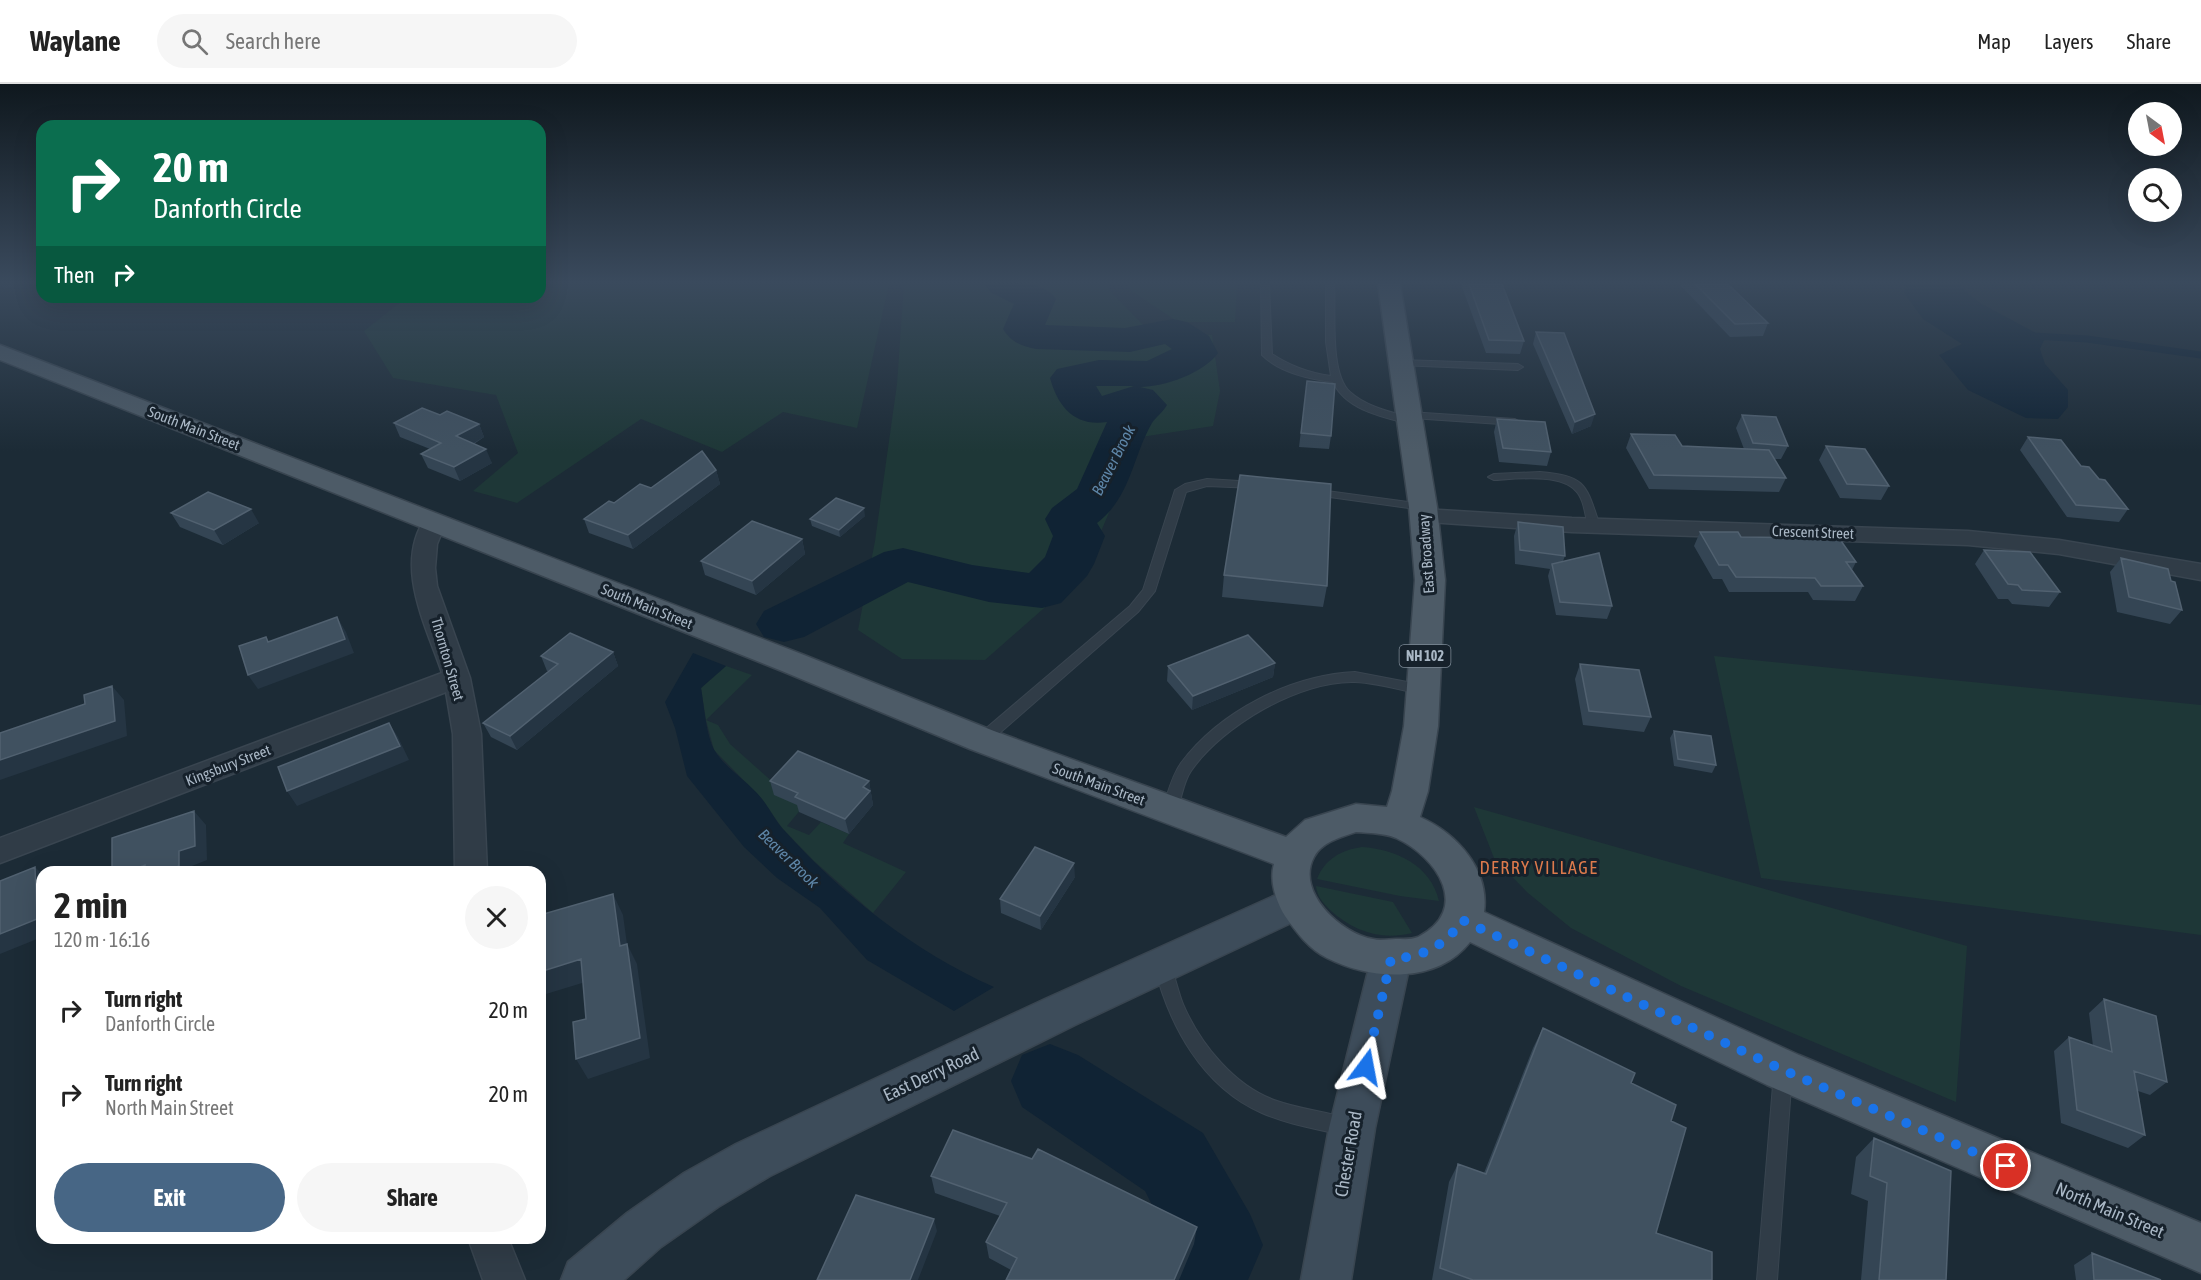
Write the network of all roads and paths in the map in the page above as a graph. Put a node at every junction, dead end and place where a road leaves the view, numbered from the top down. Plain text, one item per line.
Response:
1 (1266, 340) edge
2 (1332, 340) edge
3 (1398, 340) edge
4 (0, 352) edge
5 (1402, 363) junction
6 (1518, 367) dead end
7 (1337, 380) junction
8 (1409, 418) junction
9 (1530, 423) edge
10 (1494, 477) dead end
11 (1264, 486) edge
12 (1298, 490) edge
13 (1423, 512) junction
14 (434, 522) junction
15 (1594, 526) junction
16 (2201, 572) edge
17 (457, 678) junction
18 (1423, 690) junction
19 (982, 740) junction
20 (1170, 810) junction
21 (1399, 824) junction
22 (0, 851) edge
23 (1294, 856) junction
24 (471, 866) edge
25 (1296, 903) junction
26 (1462, 920) junction
27 (1391, 959) junction
28 (1162, 965) junction
29 (1783, 1070) junction
30 (1352, 1128) junction
31 (490, 1244) edge
32 (2201, 1248) edge
33 (504, 1280) edge
34 (586, 1280) edge
35 (1326, 1280) edge
36 (1767, 1280) edge

1 - 7 lane
2 - 7 lane
3 - 5 main road, East Broadway / NH 102
4 - 14 main road, South Main Street
5 - 6 lane
5 - 8 main road, East Broadway / NH 102
7 - 8 lane
8 - 9 lane
8 - 13 main road, East Broadway / NH 102
10 - 15 lane
11 - 19 lane
12 - 13 lane
13 - 15 street, Crescent Street
13 - 18 main road, East Broadway / NH 102
14 - 17 street, Thornton Street
14 - 19 main road, South Main Street
15 - 16 street, Crescent Street
17 - 22 street, Kingsbury Street
17 - 24 street, Thornton Street
18 - 20 lane
18 - 21 main road, East Broadway / NH 102
19 - 20 main road, South Main Street
20 - 23 main road, South Main Street
21 - 23 main road
21 - 26 main road
23 - 25 main road
25 - 27 main road
25 - 28 street, East Derry Road
26 - 27 main road
26 - 29 main road, North Main Street
27 - 30 street, Chester Road
28 - 30 lane
28 - 34 street, East Derry Road
29 - 32 main road, North Main Street
29 - 36 lane
30 - 35 street, Chester Road
31 - 33 street

